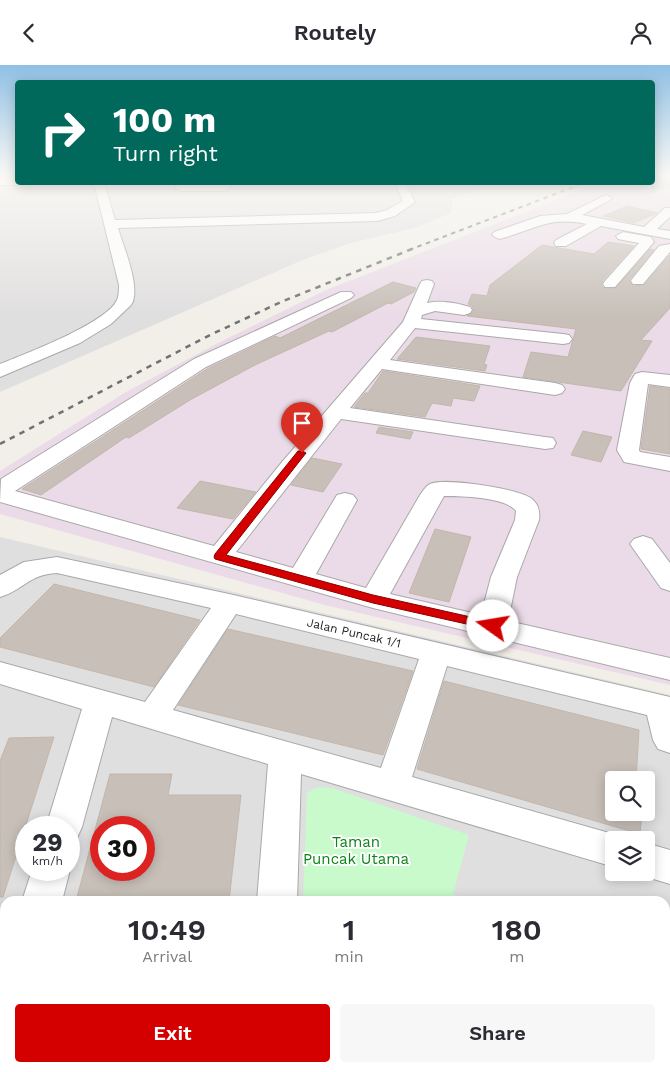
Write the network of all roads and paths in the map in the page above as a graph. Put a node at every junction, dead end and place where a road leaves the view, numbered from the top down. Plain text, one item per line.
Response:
1 (109, 222) edge
2 (536, 222) edge
3 (581, 222) edge
4 (591, 222) edge
5 (657, 222) edge
6 (598, 223) junction
7 (622, 227) junction
8 (646, 232) junction
9 (549, 233) dead end
10 (499, 235) dead end
11 (670, 235) edge
12 (561, 243) dead end
13 (670, 248) edge
14 (638, 281) dead end
15 (427, 284) dead end
16 (610, 284) dead end
17 (346, 295) dead end
18 (464, 310) dead end
19 (414, 317) junction
20 (563, 339) dead end
21 (376, 363) junction
22 (0, 371) edge
23 (670, 381) edge
24 (555, 389) dead end
25 (337, 412) junction
26 (545, 443) dead end
27 (670, 464) edge
28 (344, 500) dead end
29 (643, 544) dead end
30 (219, 557) junction
31 (300, 579) junction
32 (670, 582) edge
33 (0, 588) edge
34 (373, 599) junction
35 (228, 603) junction
36 (493, 626) junction
37 (436, 653) junction
38 (670, 669) edge
39 (0, 673) edge
40 (100, 702) junction
41 (665, 708) edge
42 (152, 717) junction
43 (670, 740) edge
44 (284, 755) junction
45 (392, 785) junction
46 (67, 816) edge
47 (605, 847) edge
48 (655, 863) edge
49 (670, 867) edge
50 (48, 881) edge
51 (43, 896) edge
52 (276, 896) edge

1 - 22 street
2 - 10 street
3 - 9 street
4 - 6 street
5 - 8 street
6 - 7 street
6 - 12 street
7 - 8 street
7 - 16 street
8 - 11 street
13 - 14 street
15 - 19 street
17 - 30 street
18 - 19 street
19 - 20 street
19 - 21 street
21 - 24 street
21 - 25 street
23 - 27 street
25 - 26 street
25 - 30 street
28 - 31 street
29 - 32 street
30 - 31 street
31 - 34 street
33 - 35 street, Jalan Puncak 1/1
34 - 36 street
34 - 36 street
35 - 37 street, Jalan Puncak 1/1
35 - 42 street
36 - 38 street
37 - 41 street, Jalan Puncak 1/1
37 - 45 street
39 - 40 street
40 - 42 street
40 - 46 street
41 - 43 street
42 - 44 street
44 - 45 street
44 - 52 street
45 - 47 street
48 - 49 street
50 - 51 street

